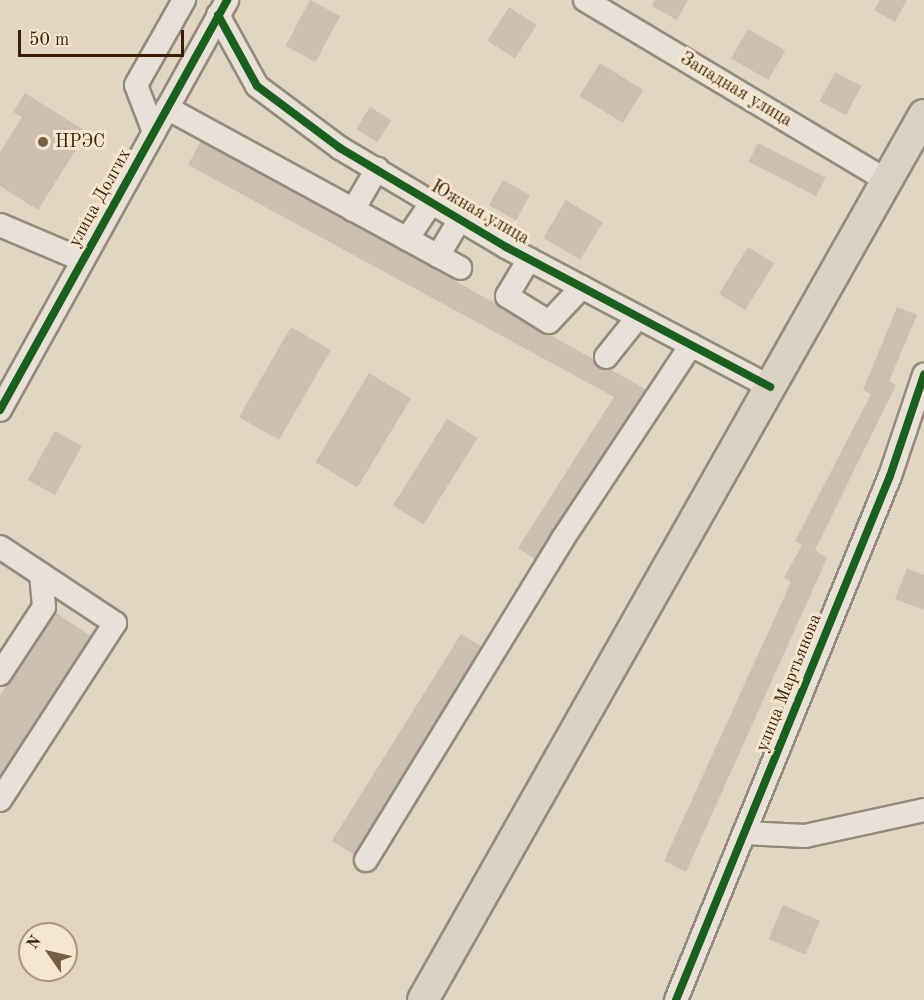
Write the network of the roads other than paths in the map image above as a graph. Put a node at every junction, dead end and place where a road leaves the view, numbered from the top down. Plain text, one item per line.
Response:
1 (184, 0) edge
2 (585, 0) edge
3 (223, 8) edge
4 (167, 108) junction
5 (924, 115) edge
6 (154, 132) junction
7 (377, 169) junction
8 (888, 181) junction
9 (432, 202) junction
10 (353, 210) junction
11 (460, 219) junction
12 (0, 225) edge
13 (407, 239) junction
14 (438, 256) junction
15 (529, 259) junction
16 (83, 260) junction
17 (460, 268) dead end
18 (582, 287) junction
19 (638, 317) junction
20 (691, 345) junction
21 (606, 357) dead end
22 (924, 375) edge
23 (770, 387) junction
24 (0, 410) edge
25 (0, 547) edge
26 (41, 574) junction
27 (0, 674) edge
28 (0, 800) edge
29 (924, 810) edge
30 (744, 833) junction
31 (366, 860) dead end
32 (423, 1000) edge
33 (676, 1000) edge

1 - 6 street
2 - 8 street, Западная улица
3 - 4 street, улица Долгих
3 - 7 street, Южная улица
4 - 6 street, улица Долгих
4 - 10 street
5 - 8 main road
6 - 16 street, улица Долгих
7 - 9 street, Южная улица
7 - 10 street
8 - 23 main road
9 - 11 street, Южная улица
9 - 13 street
10 - 13 street
11 - 14 street
11 - 15 street, Южная улица
12 - 16 street
13 - 14 street
14 - 17 street
15 - 18 street, Южная улица
15 - 18 street
16 - 24 street, улица Долгих
18 - 19 street, Южная улица
19 - 20 street, Южная улица
19 - 21 street
20 - 23 street, Южная улица
20 - 31 street
22 - 30 street, улица Мартьянова
23 - 32 main road
25 - 26 street
26 - 27 street
26 - 28 street
29 - 30 street
30 - 33 street, улица Мартьянова

